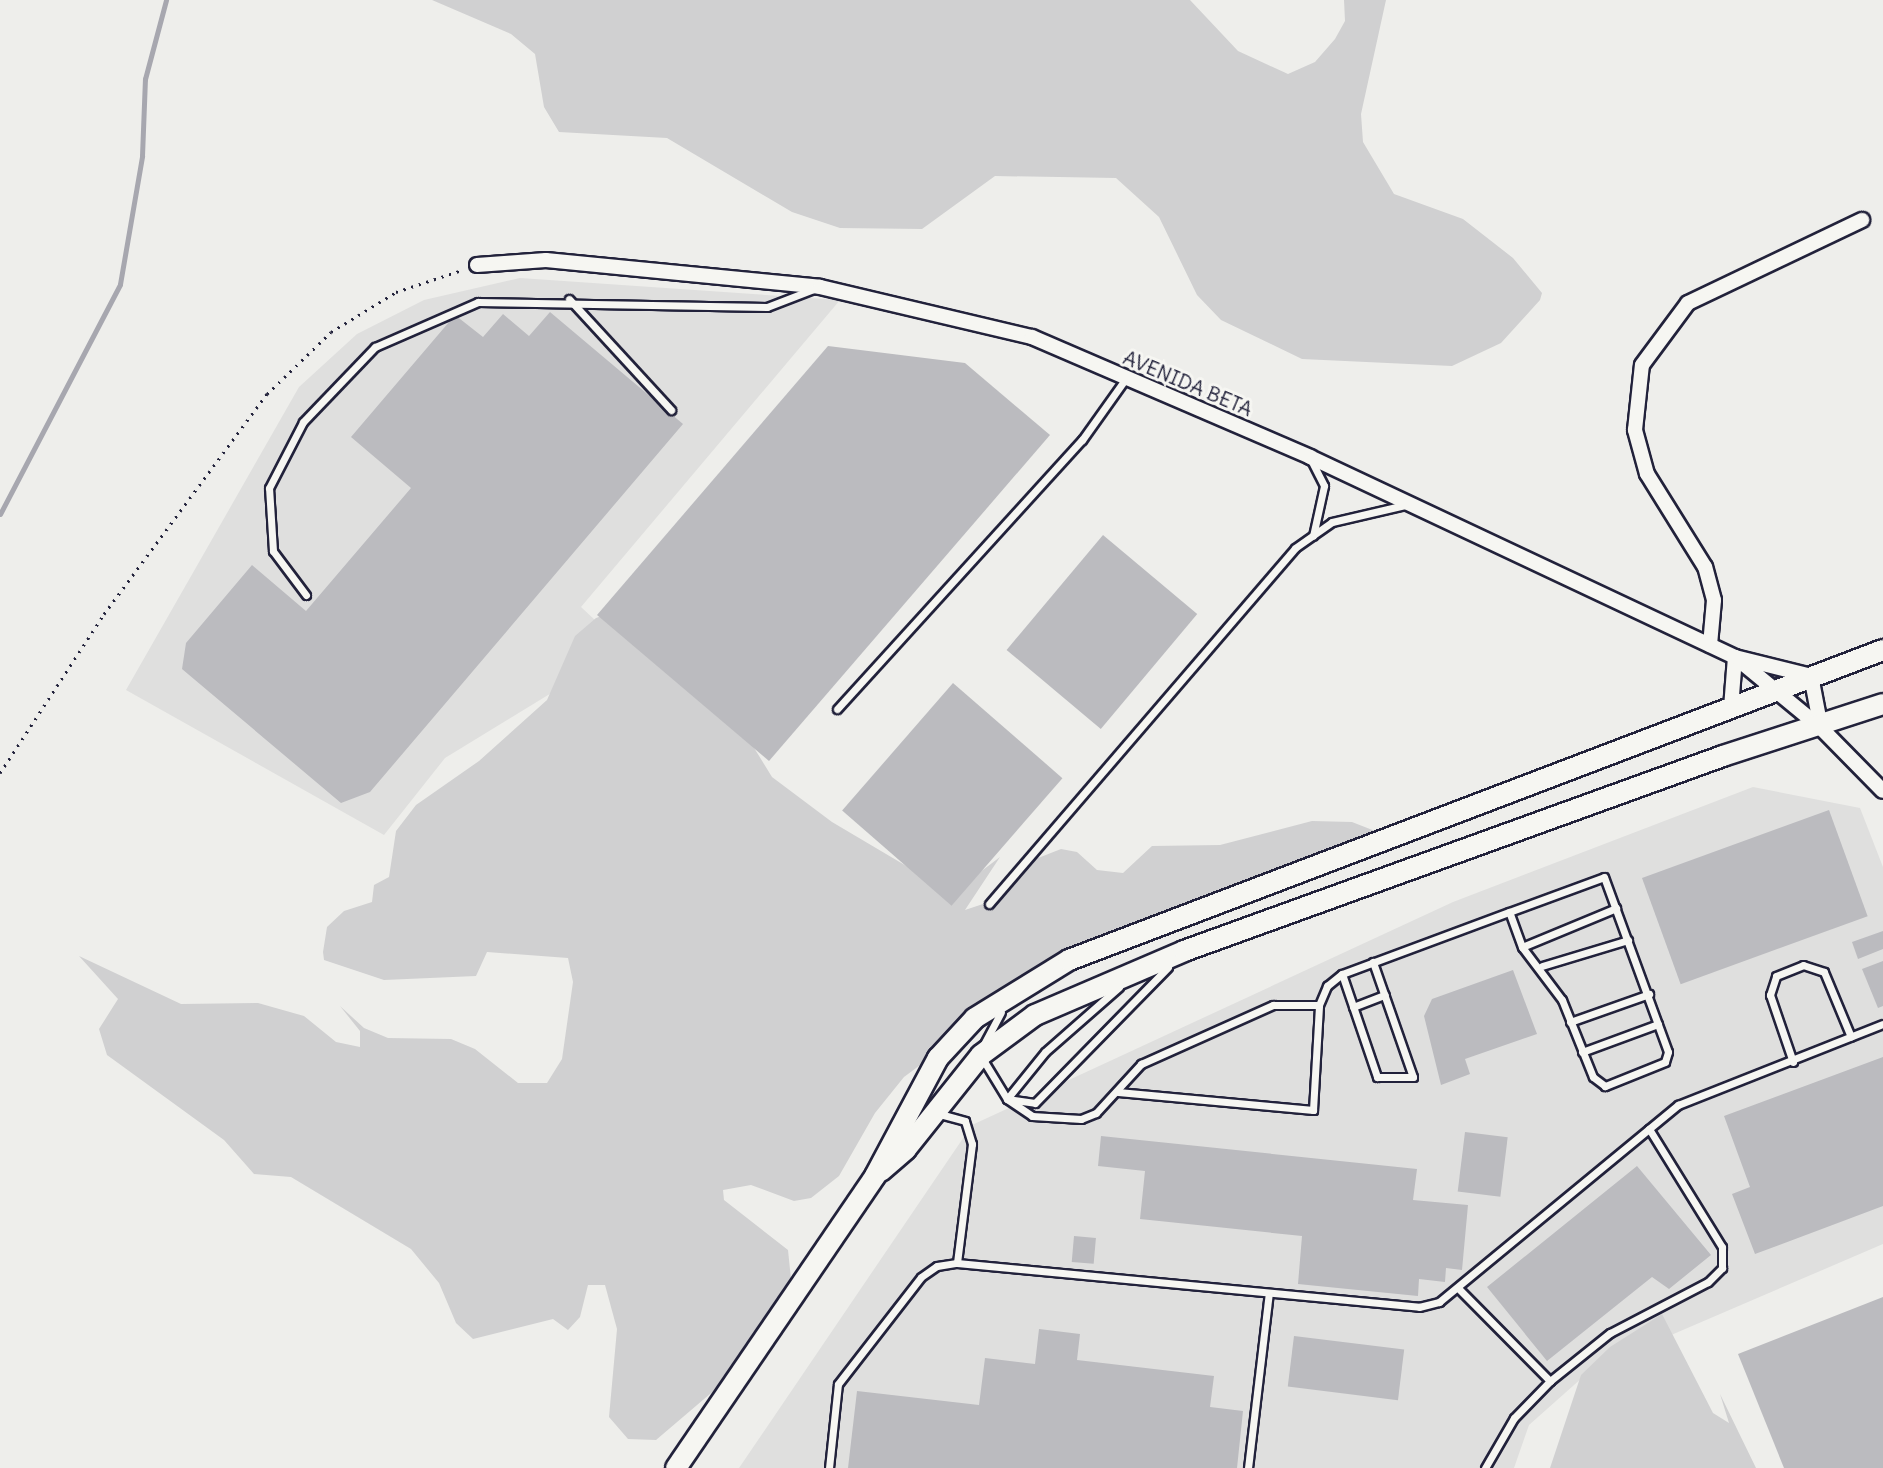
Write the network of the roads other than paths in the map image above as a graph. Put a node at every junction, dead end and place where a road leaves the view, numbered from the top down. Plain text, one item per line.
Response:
1 (1862, 220) dead end
2 (477, 265) road end
3 (820, 287) junction
4 (569, 299) junction
5 (1126, 378) junction
6 (671, 410) dead end
7 (1310, 457) junction
8 (1412, 503) junction
9 (1313, 536) junction
10 (306, 595) dead end
11 (1710, 645) junction
12 (1883, 650) edge
13 (1735, 657) junction
14 (1811, 676) junction
15 (1775, 690) junction
16 (1883, 704) edge
17 (1731, 708) junction
18 (837, 709) dead end
19 (1821, 728) junction
20 (1883, 791) edge
21 (989, 904) dead end
22 (1616, 908) junction
23 (1509, 912) junction
24 (1628, 940) junction
25 (1522, 947) junction
26 (1184, 951) junction
27 (1373, 962) junction
28 (1542, 966) junction
29 (1139, 969) junction
30 (1342, 974) junction
31 (1036, 980) junction
32 (1649, 994) junction
33 (1385, 995) junction
34 (1319, 1005) junction
35 (1353, 1007) junction
36 (1570, 1022) junction
37 (1658, 1024) junction
38 (1883, 1024) edge
39 (1851, 1037) junction
40 (1582, 1052) junction
41 (981, 1055) junction
42 (1793, 1062) junction
43 (1118, 1092) junction
44 (1007, 1099) junction
45 (933, 1112) junction
46 (1649, 1129) junction
47 (875, 1176) junction
48 (957, 1263) junction
49 (1458, 1288) junction
50 (1269, 1293) junction
51 (1550, 1381) junction
52 (676, 1468) edge
53 (829, 1468) edge
54 (1248, 1468) edge
55 (1485, 1468) edge

1 - 11 street
2 - 3 street, AVENIDA BETA
3 - 4 lane
3 - 5 street, AVENIDA BETA
4 - 6 lane
4 - 10 lane
5 - 7 street, AVENIDA BETA
5 - 18 lane
7 - 8 street, AVENIDA BETA
7 - 9 lane
8 - 9 lane
8 - 11 street, AVENIDA BETA
9 - 21 lane
11 - 13 street, AVENIDA BETA
12 - 14 main road
13 - 14 street
13 - 15 street, AVENIDA BETA
13 - 17 street
14 - 15 main road
14 - 19 street
15 - 17 main road
15 - 19 street, AVENIDA BETA
16 - 19 main road
17 - 31 main road
19 - 20 street, AVENIDA BETA
19 - 26 main road
22 - 23 lane
22 - 24 lane
22 - 25 lane
23 - 25 lane
23 - 27 lane
24 - 28 lane
24 - 32 lane
25 - 28 lane
26 - 29 main road
26 - 44 lane
27 - 30 lane
27 - 33 lane
28 - 36 lane
29 - 41 main road
29 - 44 lane
30 - 34 lane
30 - 35 lane
31 - 41 lane
31 - 47 main road
32 - 36 lane
32 - 37 lane
33 - 35 lane
33 - 35 lane
34 - 43 lane
34 - 43 lane
36 - 40 lane
37 - 40 lane
37 - 40 lane
38 - 39 lane
39 - 42 lane
39 - 42 lane
41 - 44 lane
41 - 45 main road
42 - 46 lane
43 - 44 lane
45 - 47 main road
45 - 48 lane
46 - 49 lane
46 - 51 lane
47 - 52 main road
48 - 50 lane
48 - 53 lane
49 - 50 lane
49 - 51 lane
50 - 54 lane
51 - 55 lane

